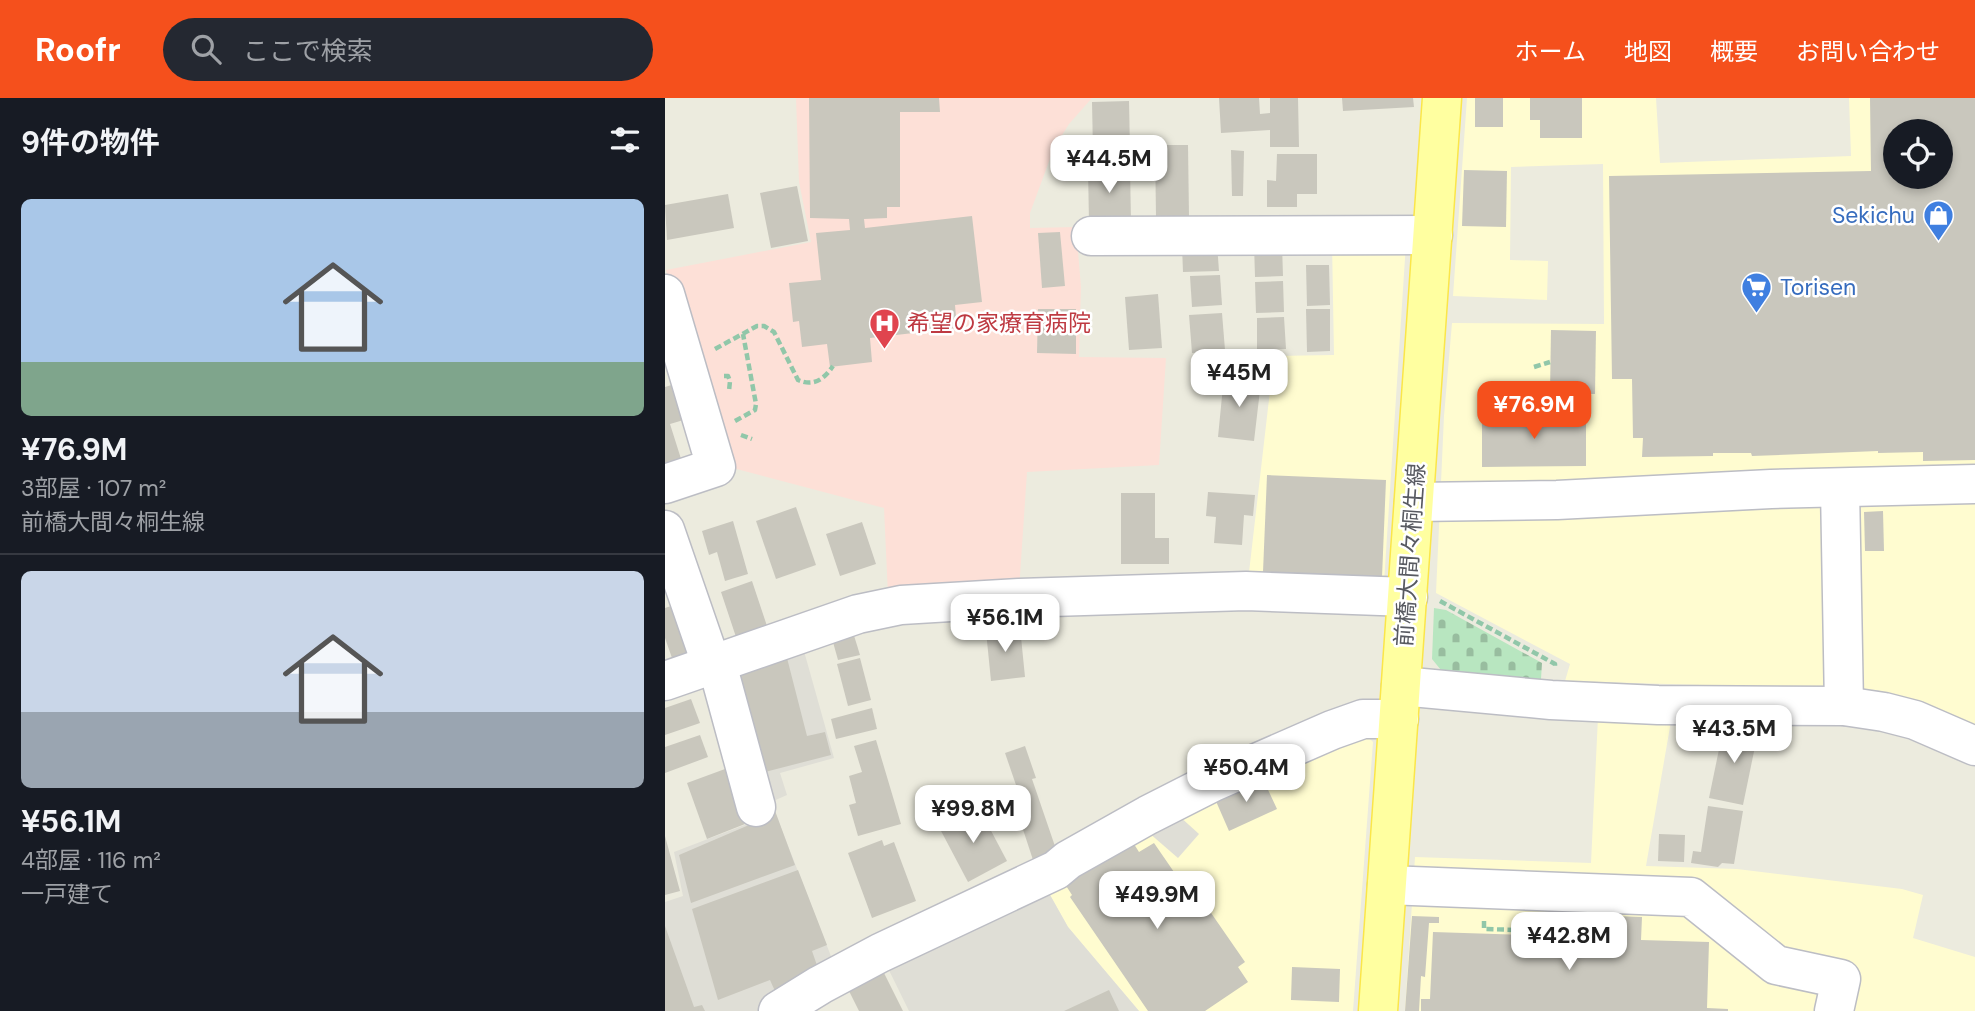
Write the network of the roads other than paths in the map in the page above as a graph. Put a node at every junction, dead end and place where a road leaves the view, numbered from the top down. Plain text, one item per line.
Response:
1 (1442, 98) edge
2 (1433, 235) junction
3 (1091, 236) dead end
4 (665, 294) edge
5 (665, 484) edge
6 (1975, 484) edge
7 (1840, 488) junction
8 (1414, 502) junction
9 (665, 530) edge
10 (1408, 597) junction
11 (714, 665) junction
12 (665, 681) edge
13 (1400, 703) junction
14 (1844, 706) junction
15 (1975, 746) edge
16 (757, 807) dead end
17 (1387, 885) junction
18 (778, 1011) edge
19 (1378, 1011) edge
20 (1834, 1011) edge

1 - 2 main road, 前橋大間々桐生線
2 - 3 street
2 - 8 main road, 前橋大間々桐生線
4 - 5 street
6 - 7 street
7 - 8 street
7 - 14 street
8 - 10 main road, 前橋大間々桐生線
9 - 11 street
10 - 11 street
10 - 13 main road, 前橋大間々桐生線
11 - 12 street
11 - 16 street
13 - 14 street
13 - 17 main road, 前橋大間々桐生線
13 - 18 street
14 - 15 street
17 - 19 main road, 前橋大間々桐生線
17 - 20 street

